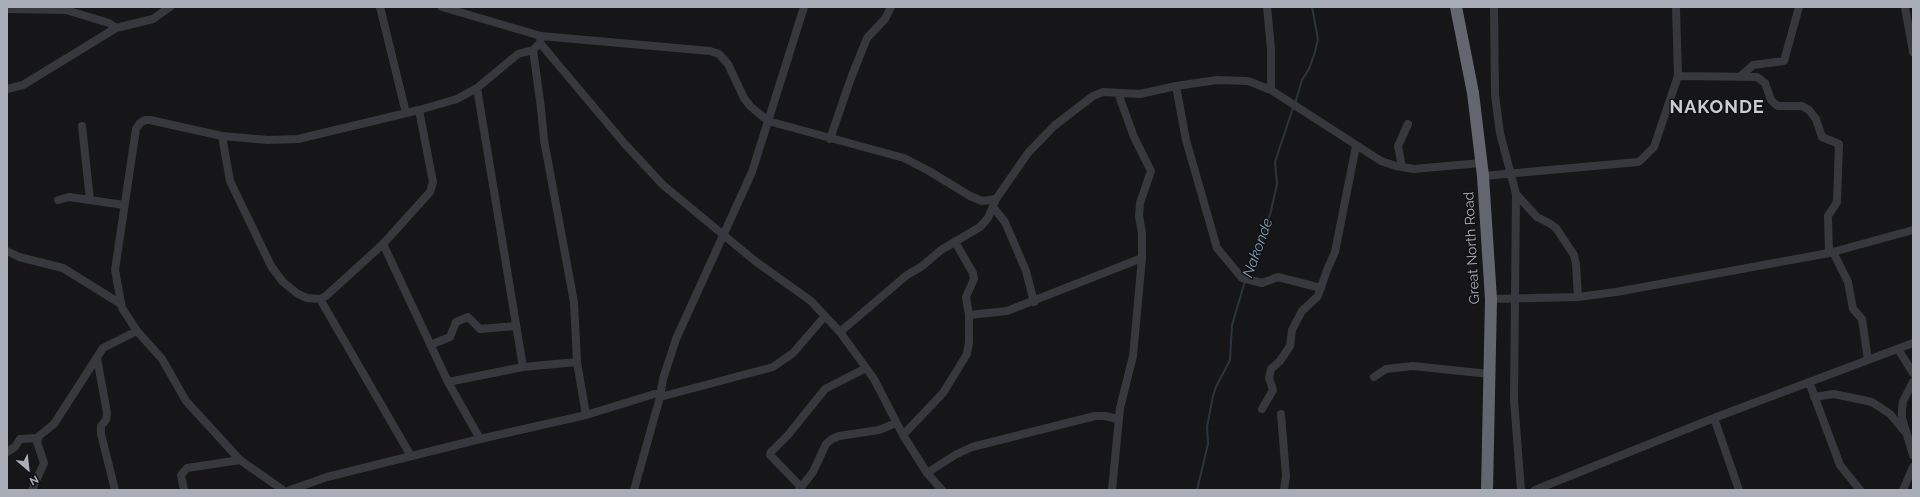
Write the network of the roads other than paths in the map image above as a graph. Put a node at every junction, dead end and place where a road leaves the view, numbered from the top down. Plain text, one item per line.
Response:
1 (170, 7) edge
2 (380, 7) edge
3 (442, 7) edge
4 (804, 7) edge
5 (890, 7) edge
6 (1267, 7) edge
7 (1456, 7) edge
8 (1494, 7) edge
9 (1676, 7) edge
10 (1799, 7) edge
11 (1905, 7) edge
12 (7, 9) edge
13 (66, 9) edge
14 (464, 10) edge
15 (116, 28) junction
16 (540, 39) junction
17 (533, 50) junction
18 (1913, 52) edge
19 (1678, 76) junction
20 (1741, 76) junction
21 (1176, 86) junction
22 (477, 88) junction
23 (7, 89) edge
24 (1271, 90) junction
25 (1118, 93) junction
26 (419, 110) junction
27 (406, 113) junction
28 (768, 121) junction
29 (1408, 124) dead end
30 (82, 126) dead end
31 (222, 136) junction
32 (830, 139) junction
33 (1356, 146) junction
34 (1481, 163) junction
35 (1402, 167) junction
36 (1512, 174) junction
37 (1483, 176) junction
38 (1516, 194) junction
39 (996, 199) junction
40 (58, 200) dead end
41 (90, 200) junction
42 (124, 205) junction
43 (993, 207) junction
44 (1913, 230) edge
45 (723, 234) junction
46 (955, 242) junction
47 (383, 244) junction
48 (7, 251) edge
49 (1831, 252) junction
50 (1142, 258) junction
51 (1321, 288) junction
52 (1578, 297) junction
53 (1515, 298) junction
54 (320, 299) junction
55 (1491, 299) junction
56 (1034, 302) junction
57 (121, 304) junction
58 (969, 315) junction
59 (826, 316) junction
60 (516, 326) junction
61 (137, 331) junction
62 (840, 332) junction
63 (1913, 343) edge
64 (430, 345) junction
65 (1898, 349) junction
66 (97, 358) junction
67 (1868, 360) junction
68 (578, 362) junction
69 (523, 367) junction
70 (866, 368) junction
71 (1913, 373) edge
72 (1489, 374) junction
73 (1374, 377) dead end
74 (448, 382) junction
75 (1809, 382) junction
76 (1913, 382) edge
77 (660, 394) junction
78 (1814, 397) junction
79 (1262, 409) dead end
80 (1281, 414) dead end
81 (586, 415) junction
82 (1714, 418) junction
83 (1118, 420) junction
84 (896, 423) junction
85 (1906, 433) junction
86 (903, 435) junction
87 (38, 438) junction
88 (480, 439) junction
89 (7, 452) edge
90 (1913, 455) edge
91 (411, 456) junction
92 (240, 460) junction
93 (1913, 467) edge
94 (927, 473) junction
95 (800, 489) edge
96 (32, 490) edge
97 (115, 490) edge
98 (184, 490) edge
99 (283, 490) edge
100 (290, 490) edge
101 (634, 490) edge
102 (942, 490) edge
103 (1112, 490) edge
104 (1284, 490) edge
105 (1487, 490) edge
106 (1522, 490) edge
107 (1535, 490) edge
108 (1739, 490) edge
109 (1860, 490) edge
110 (1903, 490) edge

1 - 15 street
2 - 27 street
3 - 14 street
4 - 28 street
5 - 32 street
6 - 24 street
7 - 34 highway, Great North Road
8 - 36 street
9 - 19 street
10 - 20 street
11 - 18 street
12 - 13 street
13 - 15 street
14 - 16 street
15 - 23 street
16 - 17 street
16 - 28 street
16 - 45 street
17 - 22 street
17 - 68 street
19 - 20 street
19 - 36 street
20 - 49 street
21 - 24 street
21 - 25 street
21 - 51 street
22 - 26 street
22 - 60 street
24 - 33 street
25 - 39 street
25 - 50 street
26 - 27 street
26 - 47 street
27 - 31 street
28 - 32 street
28 - 45 street
29 - 35 street
30 - 41 street
31 - 42 street
31 - 54 street
32 - 39 street
33 - 35 street
33 - 51 street
34 - 35 street
34 - 37 highway, Great North Road
36 - 37 street
36 - 38 street
37 - 55 highway, Great North Road
38 - 52 street
38 - 53 street
39 - 43 street
40 - 41 street
41 - 42 street
42 - 57 street
43 - 46 street
43 - 56 street
44 - 49 street
45 - 59 street
45 - 77 street
46 - 58 street
46 - 62 street
47 - 54 street
47 - 64 street
48 - 57 street
49 - 52 street
49 - 67 street
50 - 56 street
50 - 83 street
51 - 79 street
52 - 53 street
53 - 55 street
53 - 106 street
54 - 91 street
55 - 72 highway, Great North Road
56 - 58 street
57 - 61 street
58 - 86 street
59 - 62 street
59 - 77 street
60 - 64 street
60 - 69 street
61 - 66 street
61 - 92 street
62 - 70 street
63 - 65 street
64 - 74 street
65 - 67 street
65 - 71 street
66 - 87 street
66 - 97 street
67 - 75 street
68 - 69 street
68 - 81 street
69 - 74 street
70 - 84 street
70 - 95 street
72 - 73 street
72 - 105 highway, Great North Road
74 - 88 street
75 - 78 street
75 - 82 street
76 - 85 street
77 - 81 street
77 - 101 street
78 - 85 street
78 - 109 street
80 - 104 street
81 - 88 street
82 - 107 street
82 - 108 street
83 - 94 street
83 - 103 street
84 - 86 street
84 - 95 street
85 - 90 street
86 - 94 street
87 - 89 street
87 - 96 street
88 - 91 street
91 - 100 street
92 - 98 street
92 - 99 street
93 - 110 street
94 - 102 street

